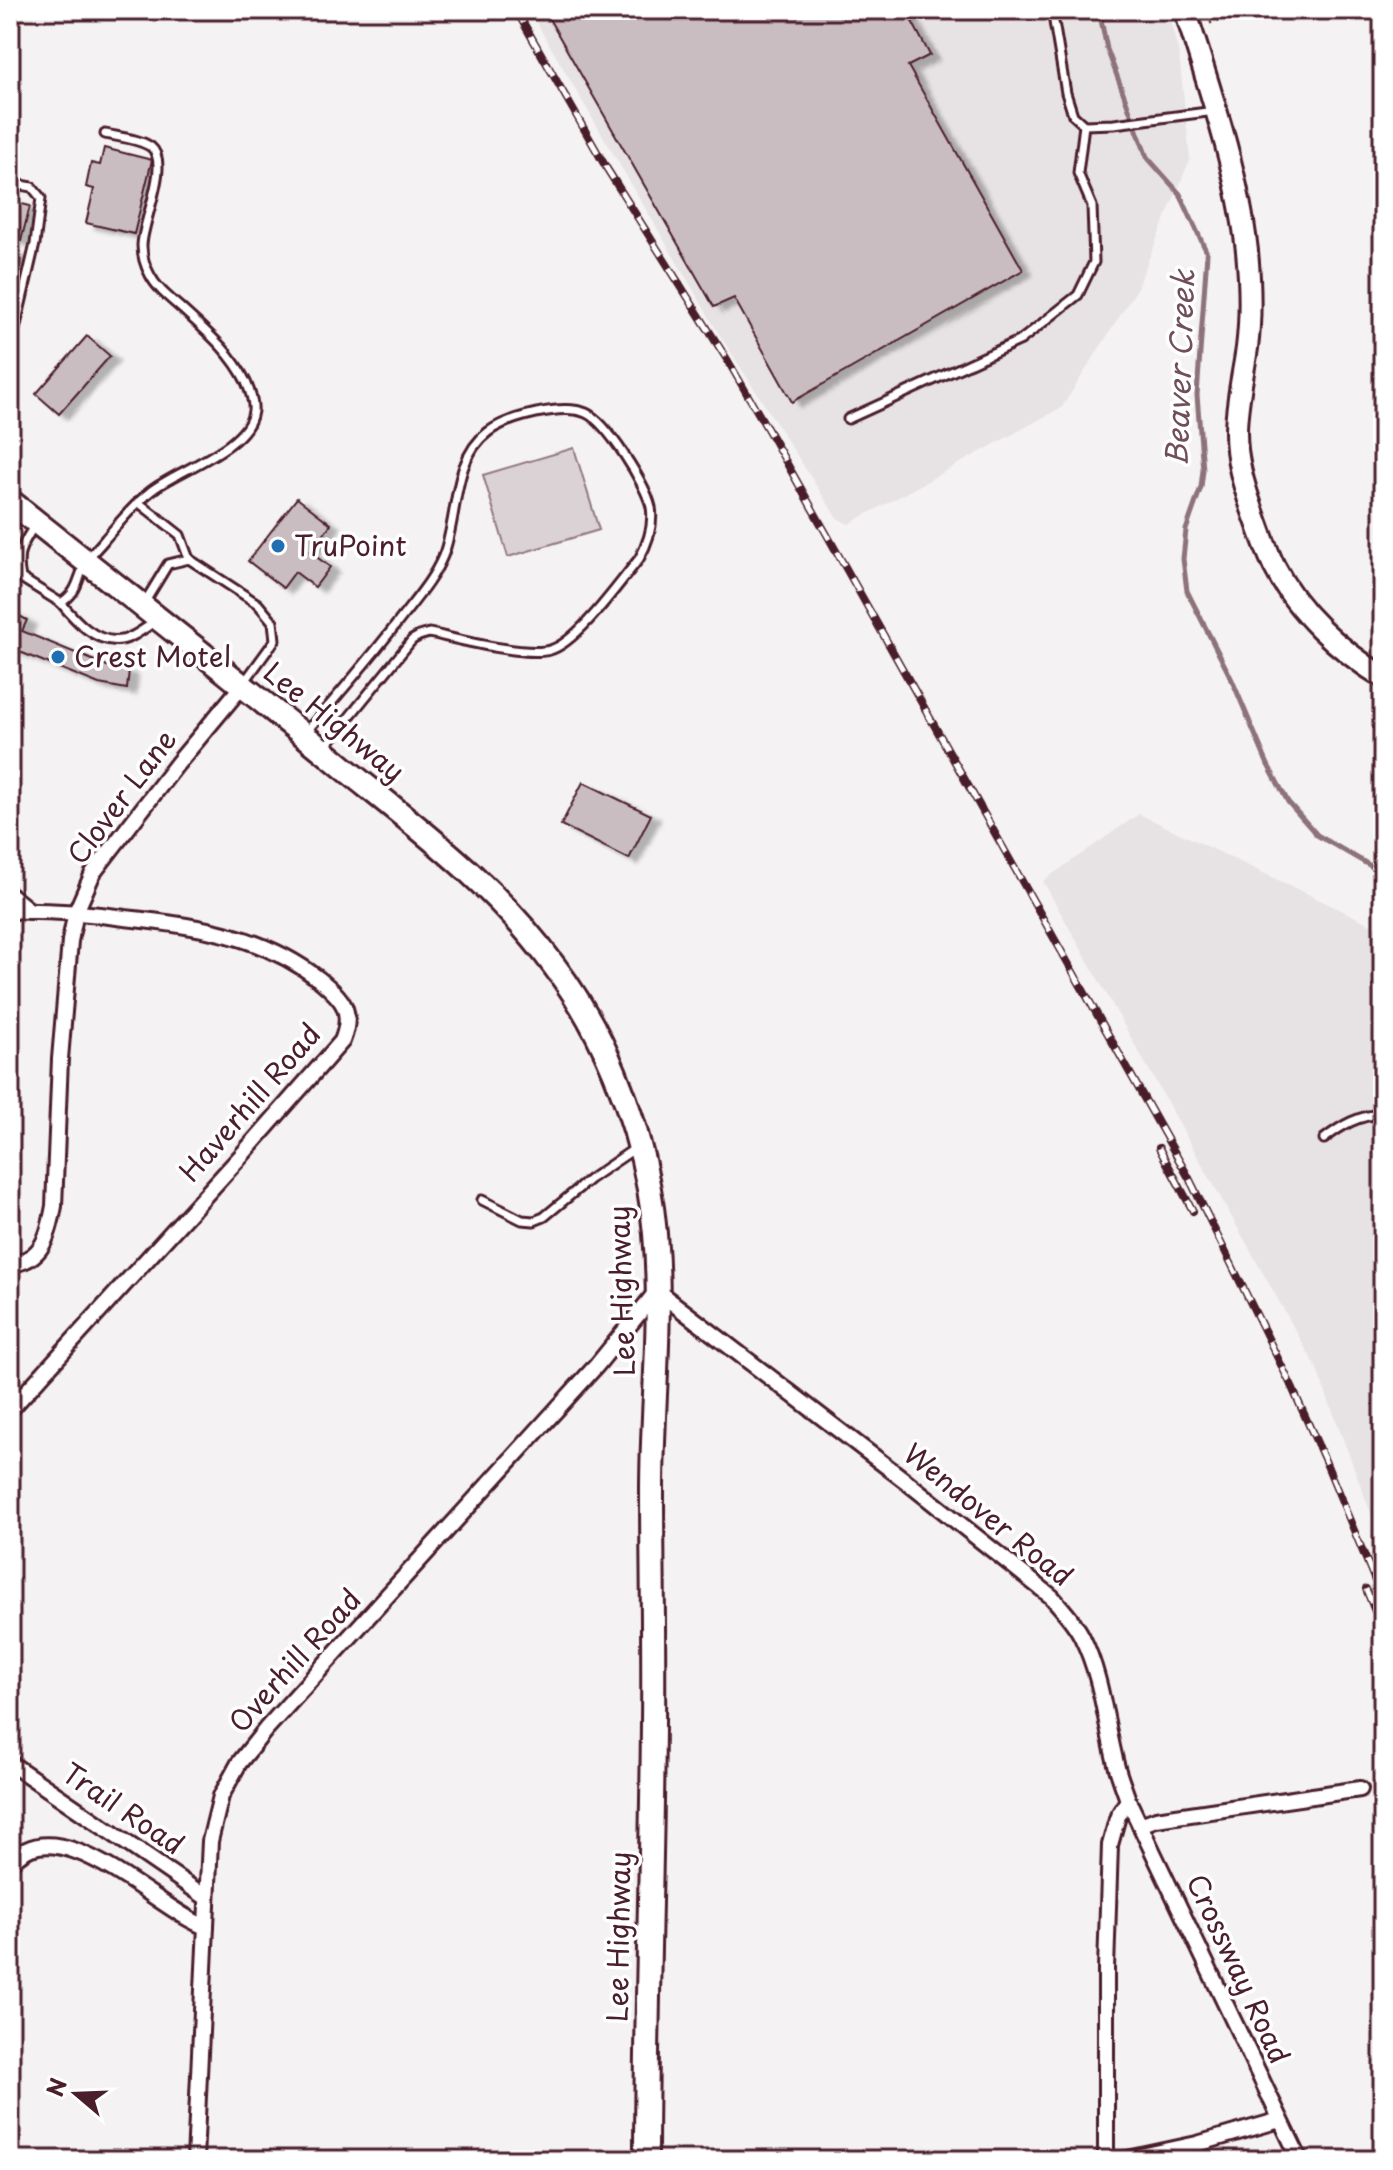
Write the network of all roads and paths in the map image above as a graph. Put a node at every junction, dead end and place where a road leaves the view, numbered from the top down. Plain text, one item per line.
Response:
1 (1052, 10) edge
2 (1248, 10) edge
3 (1188, 20) edge
4 (1216, 111) junction
5 (1084, 125) junction
6 (105, 134) dead end
7 (10, 183) edge
8 (10, 351) edge
9 (848, 419) dead end
10 (10, 501) edge
11 (138, 502) junction
12 (36, 522) junction
13 (189, 559) junction
14 (86, 562) junction
15 (61, 603) junction
16 (150, 613) junction
17 (1383, 677) edge
18 (242, 686) junction
19 (304, 735) junction
20 (322, 750) junction
21 (10, 895) edge
22 (10, 911) edge
23 (30, 911) junction
24 (76, 912) junction
25 (1383, 1114) edge
26 (1324, 1139) dead end
27 (639, 1146) junction
28 (482, 1200) dead end
29 (10, 1264) edge
30 (657, 1291) junction
31 (10, 1410) edge
32 (10, 1763) edge
33 (1360, 1789) dead end
34 (1128, 1800) junction
35 (1140, 1825) junction
36 (10, 1864) edge
37 (207, 1898) junction
38 (206, 1927) junction
39 (1280, 2120) junction
40 (195, 2160) edge
41 (646, 2160) edge
42 (1106, 2160) edge
43 (1123, 2160) edge
44 (1300, 2160) edge

1 - 5 lane
2 - 3 path
3 - 4 street
4 - 5 lane
4 - 17 street
5 - 9 lane
6 - 11 lane
7 - 8 lane
10 - 12 main road, Lee Highway
11 - 13 lane
11 - 14 lane
12 - 14 main road, Lee Highway
12 - 15 lane
13 - 16 lane
13 - 18 lane
14 - 15 lane
14 - 16 main road, Lee Highway
15 - 16 lane
16 - 18 main road, Lee Highway
18 - 19 main road, Lee Highway
18 - 24 street, Clover Lane
19 - 20 main road, Lee Highway
19 - 20 lane
20 - 27 main road, Lee Highway
21 - 23 street
22 - 23 street
23 - 24 street
24 - 29 street, Clover Lane
24 - 31 street, Haverhill Road
25 - 26 lane
27 - 28 lane
27 - 30 main road, Lee Highway
30 - 34 street, Wendover Road
30 - 37 street, Overhill Road
30 - 41 main road, Lee Highway
32 - 37 street, Trail Road
33 - 35 street
34 - 35 street, Crossway Road
34 - 42 street
35 - 39 street, Crossway Road
36 - 38 street
37 - 38 street, Overhill Road
38 - 40 street, Overhill Road
39 - 43 street
39 - 44 street, Crossway Road

